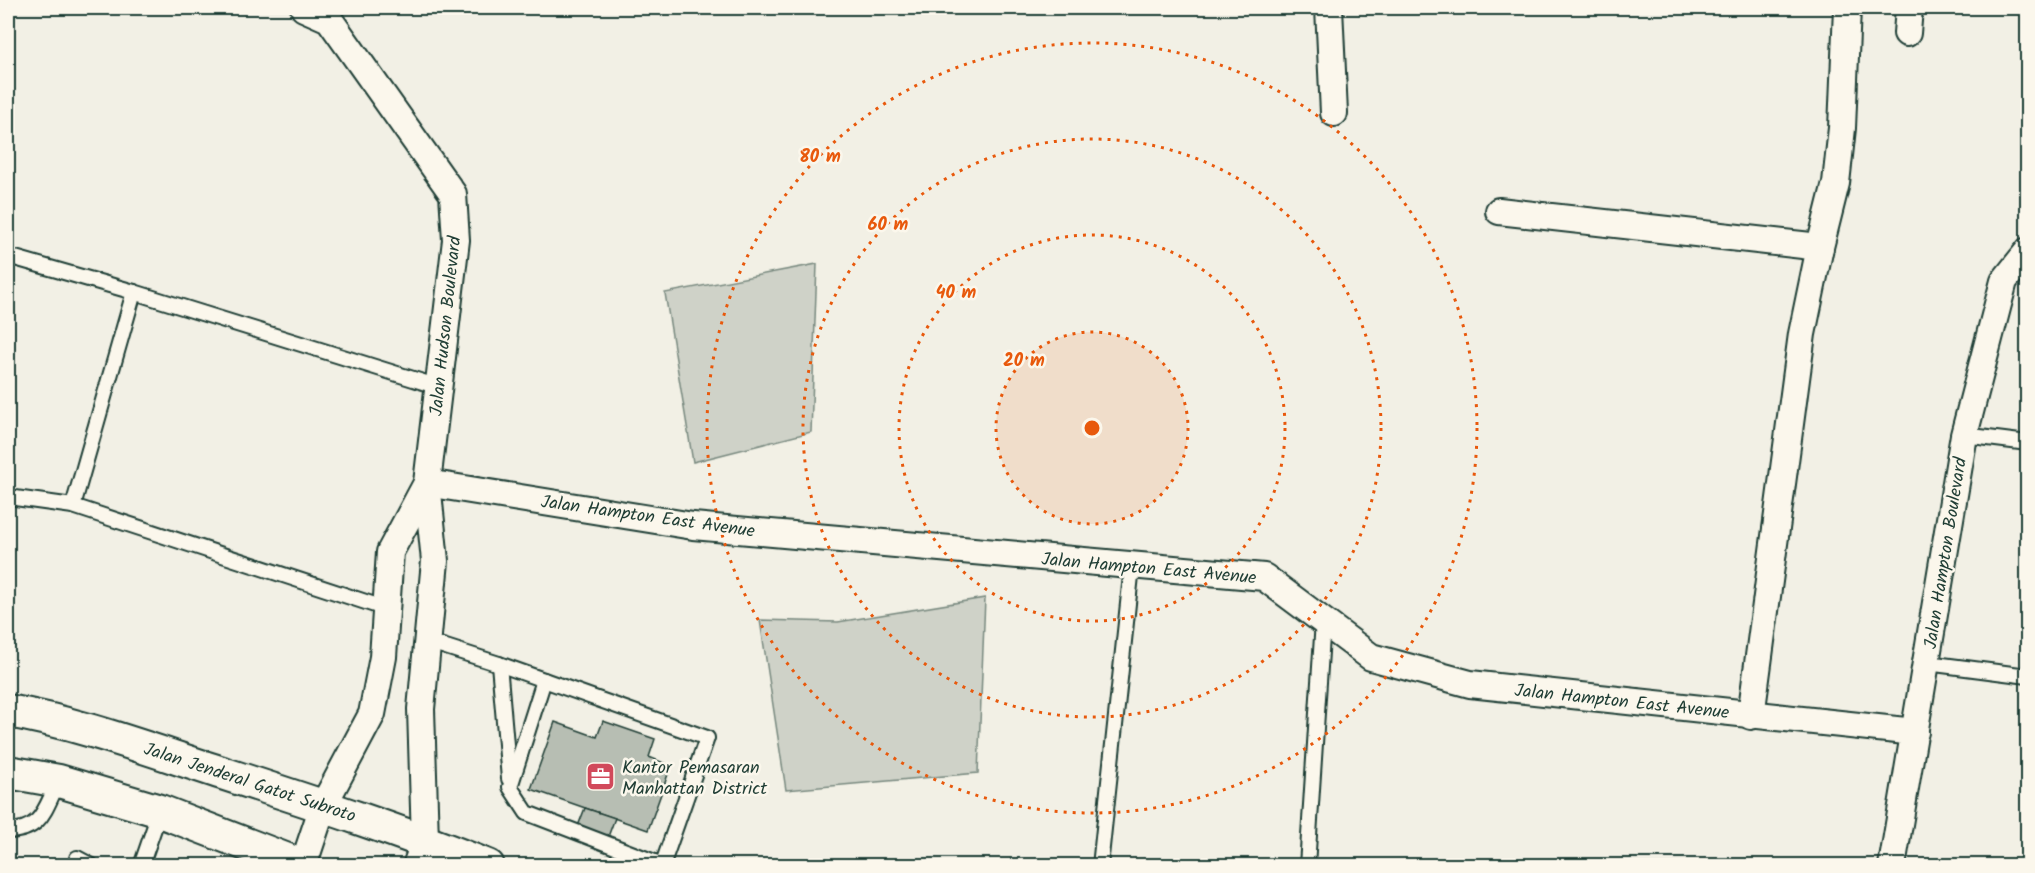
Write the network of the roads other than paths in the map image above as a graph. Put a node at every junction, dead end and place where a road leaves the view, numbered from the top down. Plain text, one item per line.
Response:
1 (304, 8) edge
2 (1329, 8) edge
3 (1847, 8) edge
4 (1334, 113) dead end
5 (1499, 211) dead end
6 (1820, 247) junction
7 (2028, 251) edge
8 (8, 256) edge
9 (134, 292) junction
10 (439, 387) junction
11 (1964, 435) junction
12 (2028, 443) edge
13 (428, 483) junction
14 (8, 498) edge
15 (73, 506) junction
16 (1132, 566) junction
17 (387, 609) junction
18 (1323, 621) junction
19 (427, 641) junction
20 (1927, 663) junction
21 (499, 664) junction
22 (2028, 676) edge
23 (544, 680) junction
24 (8, 711) edge
25 (1751, 716) junction
26 (1915, 732) junction
27 (8, 772) edge
28 (59, 781) junction
29 (510, 787) junction
30 (323, 806) junction
31 (160, 811) junction
32 (8, 831) edge
33 (421, 853) edge
34 (77, 858) dead end
35 (663, 865) edge
36 (92, 866) edge
37 (141, 866) edge
38 (303, 866) edge
39 (488, 866) edge
40 (1100, 866) edge
41 (1307, 866) edge
42 (1892, 866) edge

1 - 10 street, Jalan Hudson Boulevard
2 - 4 street
3 - 6 street
5 - 6 street
6 - 25 street
7 - 11 street, Jalan Hampton Boulevard
8 - 9 lane
9 - 10 lane
9 - 15 lane
10 - 13 street, Jalan Hudson Boulevard
11 - 12 lane
11 - 20 street, Jalan Hampton Boulevard
13 - 16 street, Jalan Hampton East Avenue
13 - 17 street, Jalan Hudson Boulevard
13 - 19 street, Jalan Hudson Boulevard
14 - 15 lane
15 - 17 lane
16 - 18 street, Jalan Hampton East Avenue
16 - 40 lane
17 - 30 street, Jalan Hudson Boulevard
18 - 25 street, Jalan Hampton East Avenue
18 - 41 lane
19 - 21 lane
19 - 33 street, Jalan Hudson Boulevard
20 - 22 lane
20 - 26 street, Jalan Hampton Boulevard
21 - 23 lane
21 - 29 lane
23 - 29 lane
23 - 35 lane
24 - 30 street, Jalan Jenderal Gatot Subroto
25 - 26 street, Jalan Hampton East Avenue
26 - 42 street, Jalan Hampton Boulevard
27 - 28 street
28 - 31 street
28 - 32 lane
29 - 35 lane
30 - 33 street, Jalan Jenderal Gatot Subroto
30 - 38 street, Jalan Hudson Boulevard
31 - 37 lane
31 - 38 street
33 - 39 street, Jalan Jenderal Gatot Subroto
34 - 36 lane

